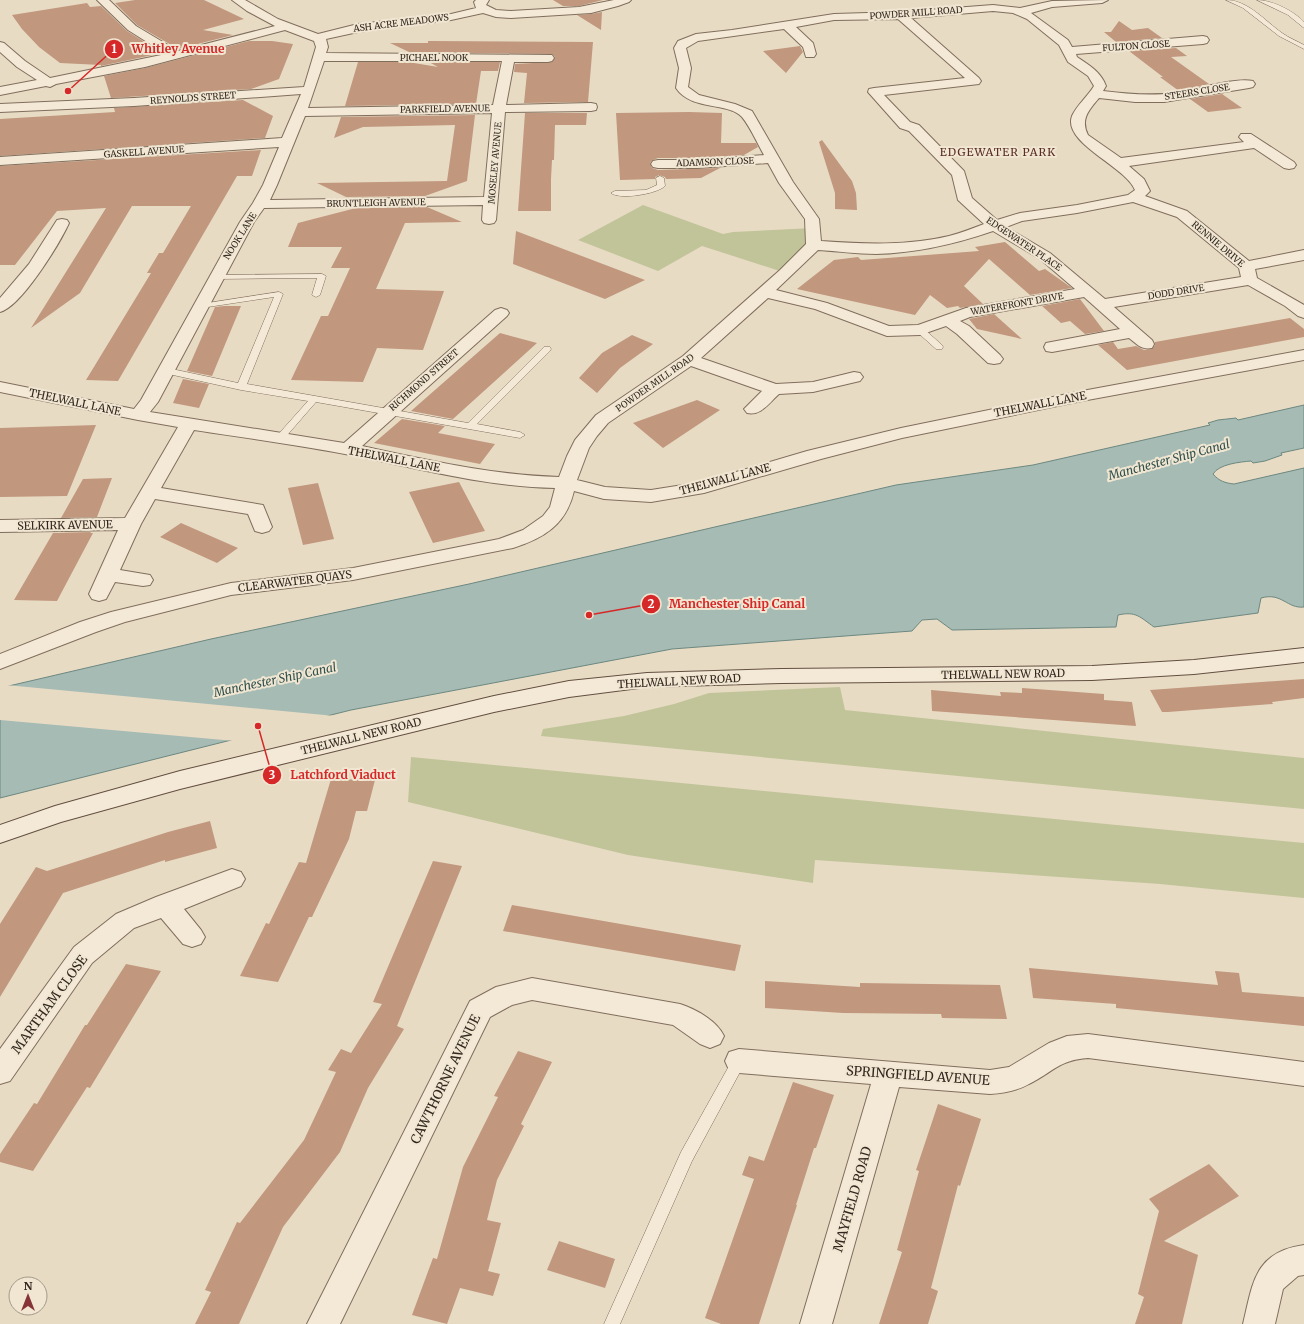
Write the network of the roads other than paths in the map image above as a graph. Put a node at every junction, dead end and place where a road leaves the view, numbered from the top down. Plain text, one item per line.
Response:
1 (103, 0) edge
2 (238, 0) edge
3 (537, 0) edge
4 (625, 0) edge
5 (1102, 0) edge
6 (1229, 0) edge
7 (1260, 0) edge
8 (484, 5) edge
9 (557, 12) junction
10 (1019, 12) junction
11 (901, 15) junction
12 (787, 25) junction
13 (288, 26) junction
14 (1304, 26) edge
15 (1203, 40) dead end
16 (0, 46) edge
17 (1304, 47) edge
18 (319, 48) junction
19 (1069, 51) junction
20 (810, 54) dead end
21 (176, 55) junction
22 (509, 58) junction
23 (548, 58) dead end
24 (50, 82) junction
25 (1249, 84) dead end
26 (308, 90) junction
27 (0, 91) edge
28 (77, 91) junction
29 (1097, 94) junction
30 (591, 107) dead end
31 (0, 108) edge
32 (499, 108) junction
33 (300, 112) junction
34 (287, 142) junction
35 (772, 159) junction
36 (0, 161) edge
37 (1118, 163) junction
38 (1289, 165) dead end
39 (660, 178) joint
40 (615, 193) dead end
41 (1135, 197) junction
42 (491, 201) junction
43 (260, 204) junction
44 (489, 220) dead end
45 (43, 225) dead end
46 (995, 226) junction
47 (814, 245) junction
48 (1304, 255) edge
49 (1248, 273) junction
50 (216, 277) junction
51 (764, 292) junction
52 (1087, 292) junction
53 (316, 295) dead end
54 (1297, 302) edge
55 (1103, 304) junction
56 (201, 306) junction
57 (0, 307) edge
58 (501, 313) dead end
59 (1304, 313) edge
60 (948, 320) junction
61 (920, 330) junction
62 (1132, 332) junction
63 (1146, 344) dead end
64 (939, 347) dead end
65 (1052, 347) dead end
66 (547, 349) dead end
67 (1304, 355) edge
68 (994, 359) dead end
69 (689, 360) junction
70 (167, 371) junction
71 (854, 377) dead end
72 (0, 387) edge
73 (241, 387) junction
74 (774, 389) junction
75 (314, 399) junction
76 (753, 409) dead end
77 (389, 411) junction
78 (138, 415) junction
79 (189, 423) junction
80 (470, 426) junction
81 (520, 435) dead end
82 (280, 438) junction
83 (348, 449) junction
84 (566, 483) junction
85 (149, 492) junction
86 (131, 524) junction
87 (0, 526) edge
88 (262, 527) dead end
89 (108, 574) junction
90 (143, 580) dead end
91 (99, 594) dead end
92 (1304, 655) edge
93 (0, 662) edge
94 (0, 834) edge
95 (232, 879) dead end
96 (165, 904) junction
97 (192, 937) dead end
98 (710, 1036) dead end
99 (739, 1061) joint
100 (0, 1072) edge
101 (888, 1074) junction
102 (1304, 1074) edge
103 (1304, 1260) edge
104 (323, 1324) edge
105 (612, 1324) edge
106 (816, 1324) edge
107 (1259, 1324) edge

1 - 21 street
2 - 13 street
3 - 9 street
4 - 9 street, ASH ACRE MEADOWS
5 - 10 street
6 - 17 lane
7 - 14 lane
8 - 9 street, ASH ACRE MEADOWS
8 - 18 street, ASH ACRE MEADOWS
10 - 11 street, POWDER MILL ROAD
10 - 19 street, POWDER MILL ROAD
11 - 12 street, POWDER MILL ROAD
11 - 46 street, EDGEWATER PLACE
12 - 20 street
12 - 35 street, POWDER MILL ROAD
13 - 18 street
13 - 21 street, REYNOLDS STREET
15 - 19 street, FULTON CLOSE
16 - 24 street
18 - 22 street, PICHAEL NOOK
18 - 26 street, NOOK LANE
19 - 29 street, POWDER MILL ROAD
21 - 28 street, REYNOLDS STREET
22 - 23 street, PICHAEL NOOK
22 - 32 street, MOSELEY AVENUE
24 - 27 street, REYNOLDS STREET
24 - 28 street, REYNOLDS STREET
25 - 29 street, STEERS CLOSE
26 - 28 street, REYNOLDS STREET
26 - 33 street, NOOK LANE
28 - 31 street, REYNOLDS STREET
29 - 37 street
30 - 32 street, PARKFIELD AVENUE
32 - 33 street, PARKFIELD AVENUE
32 - 42 street, MOSELEY AVENUE
33 - 34 street, NOOK LANE
34 - 36 street, GASKELL AVENUE
34 - 43 street, NOOK LANE
35 - 39 street, ADAMSON CLOSE
35 - 47 street, POWDER MILL ROAD
37 - 38 street
37 - 41 street
39 - 40 lane
41 - 46 street
41 - 49 street, RENNIE DRIVE
42 - 43 street, BRUNTLEIGH AVENUE
42 - 44 street, MOSELEY AVENUE
43 - 50 street, NOOK LANE
45 - 57 street
46 - 47 street
46 - 52 street, EDGEWATER PLACE
47 - 51 street, POWDER MILL ROAD
48 - 49 street, DODD DRIVE
49 - 54 street, RENNIE DRIVE
49 - 55 street, DODD DRIVE
50 - 53 lane
50 - 56 street, NOOK LANE
51 - 61 street, WATERFRONT DRIVE
51 - 69 street, POWDER MILL ROAD
52 - 55 street, EDGEWATER PLACE
52 - 60 street, WATERFRONT DRIVE
54 - 59 street, RENNIE DRIVE
55 - 62 street, EDGEWATER PLACE
56 - 70 street, NOOK LANE
56 - 73 lane
58 - 77 street, RICHMOND STREET
60 - 61 street, WATERFRONT DRIVE
60 - 68 street, WATERFRONT DRIVE
61 - 64 lane
62 - 63 street, EDGEWATER PLACE
62 - 65 street
66 - 80 lane
67 - 84 street, THELWALL LANE
69 - 74 street
69 - 84 street, POWDER MILL ROAD
70 - 73 lane
70 - 78 street, NOOK LANE
71 - 74 street
72 - 78 street, THELWALL LANE
73 - 75 lane
74 - 76 street
75 - 77 lane
75 - 82 lane
77 - 80 lane
77 - 83 street, RICHMOND STREET
78 - 79 street, THELWALL LANE
79 - 82 street, THELWALL LANE
79 - 85 street
80 - 81 lane
82 - 83 street, THELWALL LANE
83 - 84 street, THELWALL LANE
84 - 93 street, CLEARWATER QUAYS
85 - 86 street
85 - 88 street
86 - 87 street, SELKIRK AVENUE
86 - 89 street
89 - 90 street
89 - 91 street
92 - 94 street, THELWALL NEW ROAD
95 - 96 street, MARTHAM CLOSE
96 - 97 street
96 - 100 street, MARTHAM CLOSE
98 - 104 street, CAWTHORNE AVENUE
99 - 101 street, SPRINGFIELD AVENUE
99 - 105 lane
101 - 102 street, SPRINGFIELD AVENUE
101 - 106 street, MAYFIELD ROAD
103 - 107 street

